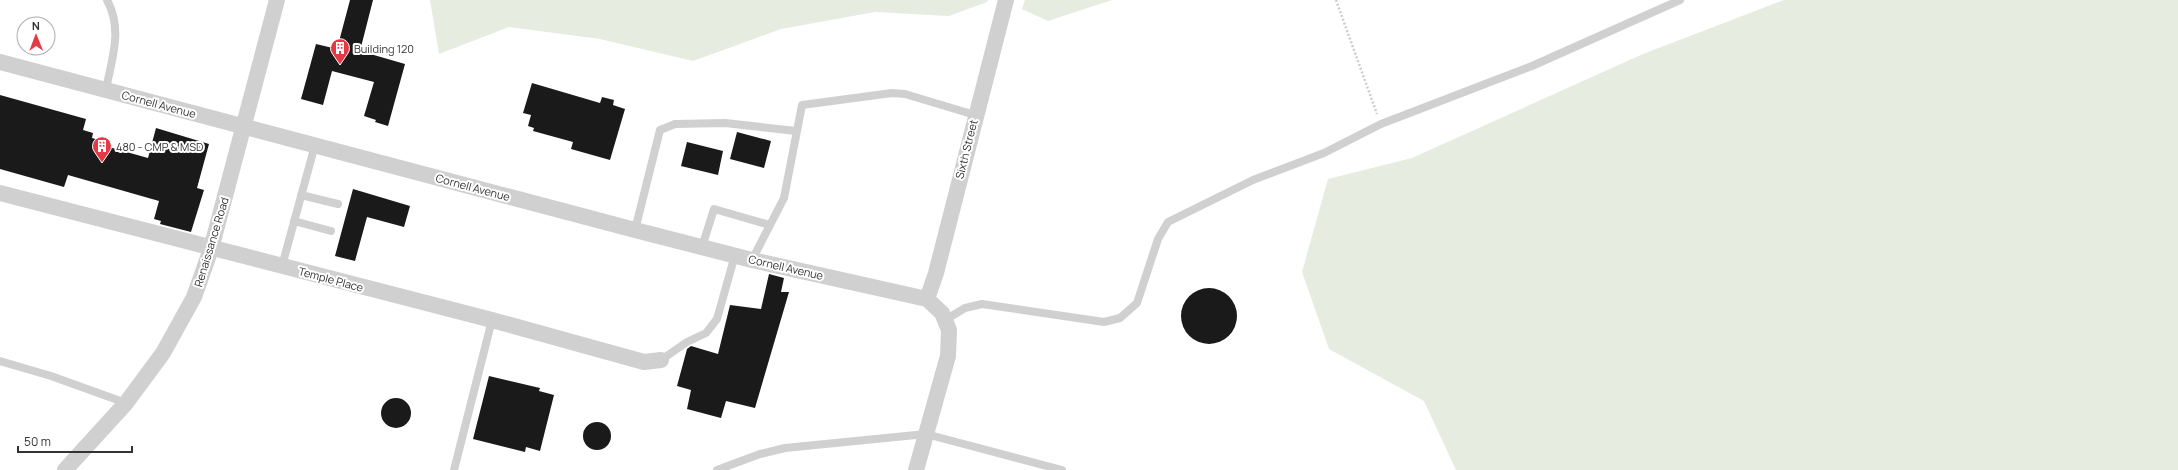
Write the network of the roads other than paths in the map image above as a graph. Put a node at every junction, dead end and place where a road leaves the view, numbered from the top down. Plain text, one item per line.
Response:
1 (108, 0) edge
2 (277, 0) edge
3 (1006, 0) edge
4 (1680, 0) edge
5 (0, 62) edge
6 (106, 89) junction
7 (975, 115) junction
8 (243, 127) junction
9 (796, 131) junction
10 (315, 145) junction
11 (0, 193) edge
12 (301, 195) junction
13 (338, 204) dead end
14 (294, 221) junction
15 (770, 225) junction
16 (635, 230) junction
17 (331, 231) dead end
18 (702, 247) junction
19 (211, 249) junction
20 (735, 255) junction
21 (752, 260) junction
22 (282, 266) junction
23 (927, 299) junction
24 (943, 317) junction
25 (492, 320) junction
26 (0, 360) edge
27 (661, 360) joint
28 (126, 403) junction
29 (926, 434) junction
30 (65, 470) edge
31 (454, 470) edge
32 (717, 470) edge
33 (916, 470) edge
34 (1062, 470) edge

1 - 6 lane
2 - 8 street, Renaissance Road
3 - 7 street, Sixth Street
4 - 24 lane
5 - 6 street, Cornell Avenue
6 - 8 street, Cornell Avenue
7 - 9 lane
7 - 23 street, Sixth Street
8 - 10 street, Cornell Avenue
8 - 19 street, Renaissance Road
9 - 15 lane
9 - 16 lane
10 - 12 lane
10 - 16 street, Cornell Avenue
11 - 19 street, Temple Place
12 - 13 lane
12 - 14 lane
14 - 17 lane
14 - 22 lane
15 - 18 lane
15 - 21 lane
16 - 18 street, Cornell Avenue
18 - 20 street, Cornell Avenue
19 - 22 street, Temple Place
19 - 28 street, Renaissance Road
20 - 21 street, Cornell Avenue
20 - 27 lane
21 - 23 street, Cornell Avenue
22 - 25 street, Temple Place
23 - 24 street
24 - 29 street
25 - 27 street, Temple Place
25 - 31 lane
26 - 28 lane
28 - 30 street, Renaissance Road
29 - 32 lane
29 - 33 street
29 - 34 lane

